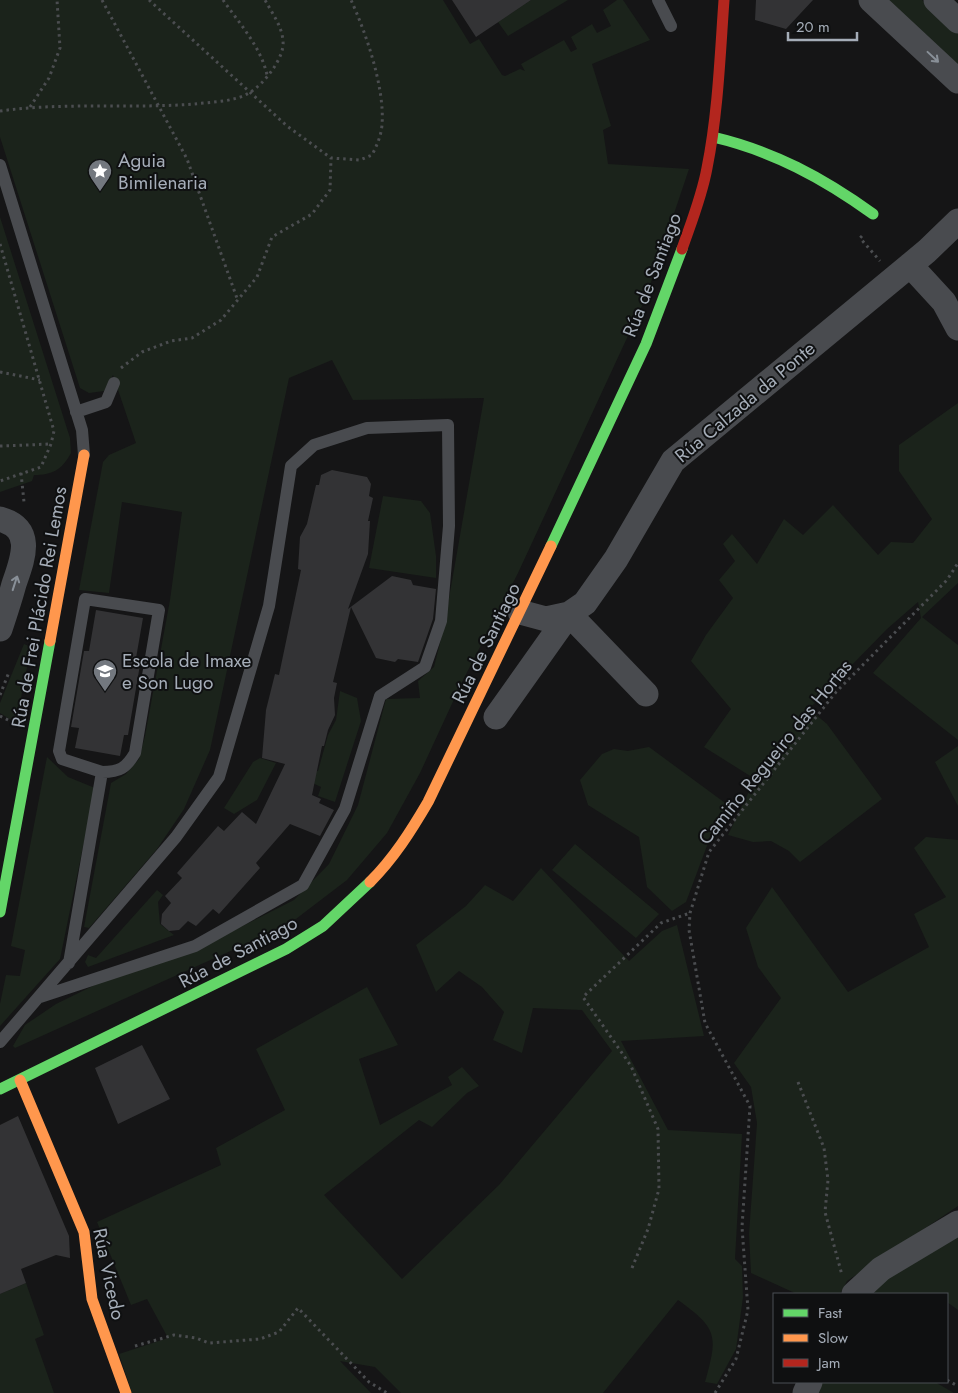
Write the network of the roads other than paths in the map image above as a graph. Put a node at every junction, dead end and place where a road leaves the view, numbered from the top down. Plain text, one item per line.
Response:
1 (658, 0) edge
2 (724, 0) edge
3 (872, 0) edge
4 (936, 0) edge
5 (958, 21) edge
6 (671, 26) dead end
7 (958, 81) edge
8 (713, 137) junction
9 (0, 165) edge
10 (873, 214) dead end
11 (958, 221) edge
12 (899, 262) junction
13 (958, 328) edge
14 (114, 383) road end
15 (76, 412) junction
16 (84, 455) joint
17 (10, 525) edge
18 (520, 612) junction
19 (569, 614) junction
20 (0, 629) edge
21 (646, 694) dead end
22 (496, 717) dead end
23 (102, 772) junction
24 (0, 912) edge
25 (69, 963) junction
26 (40, 996) junction
27 (0, 1042) edge
28 (20, 1080) junction
29 (0, 1089) edge
30 (958, 1223) edge
31 (848, 1286) edge
32 (126, 1393) edge

1 - 6 lane
2 - 8 street, Rúa de Santiago
3 -> 7 street
4 - 5 street
8 - 10 street
8 - 18 street, Rúa de Santiago
9 - 15 lane
11 - 12 street, Rúa Calzada da Ponte
12 - 13 street
12 - 19 street, Rúa Calzada da Ponte
14 - 15 lane
15 - 16 lane
16 - 24 street, Rúa de Frei Plácido Rei Lemos
20 -> 17 street
18 - 19 street, Rúa Calzada da Ponte
18 - 28 street, Rúa de Santiago
19 - 21 street
19 - 22 street, Rúa Calzada da Ponte
23 - 23 lane
23 - 25 lane
25 - 26 lane
25 - 26 lane
26 - 27 lane
28 - 29 street, Rúa de Santiago
28 - 32 street, Rúa Vicedo
30 - 31 street

